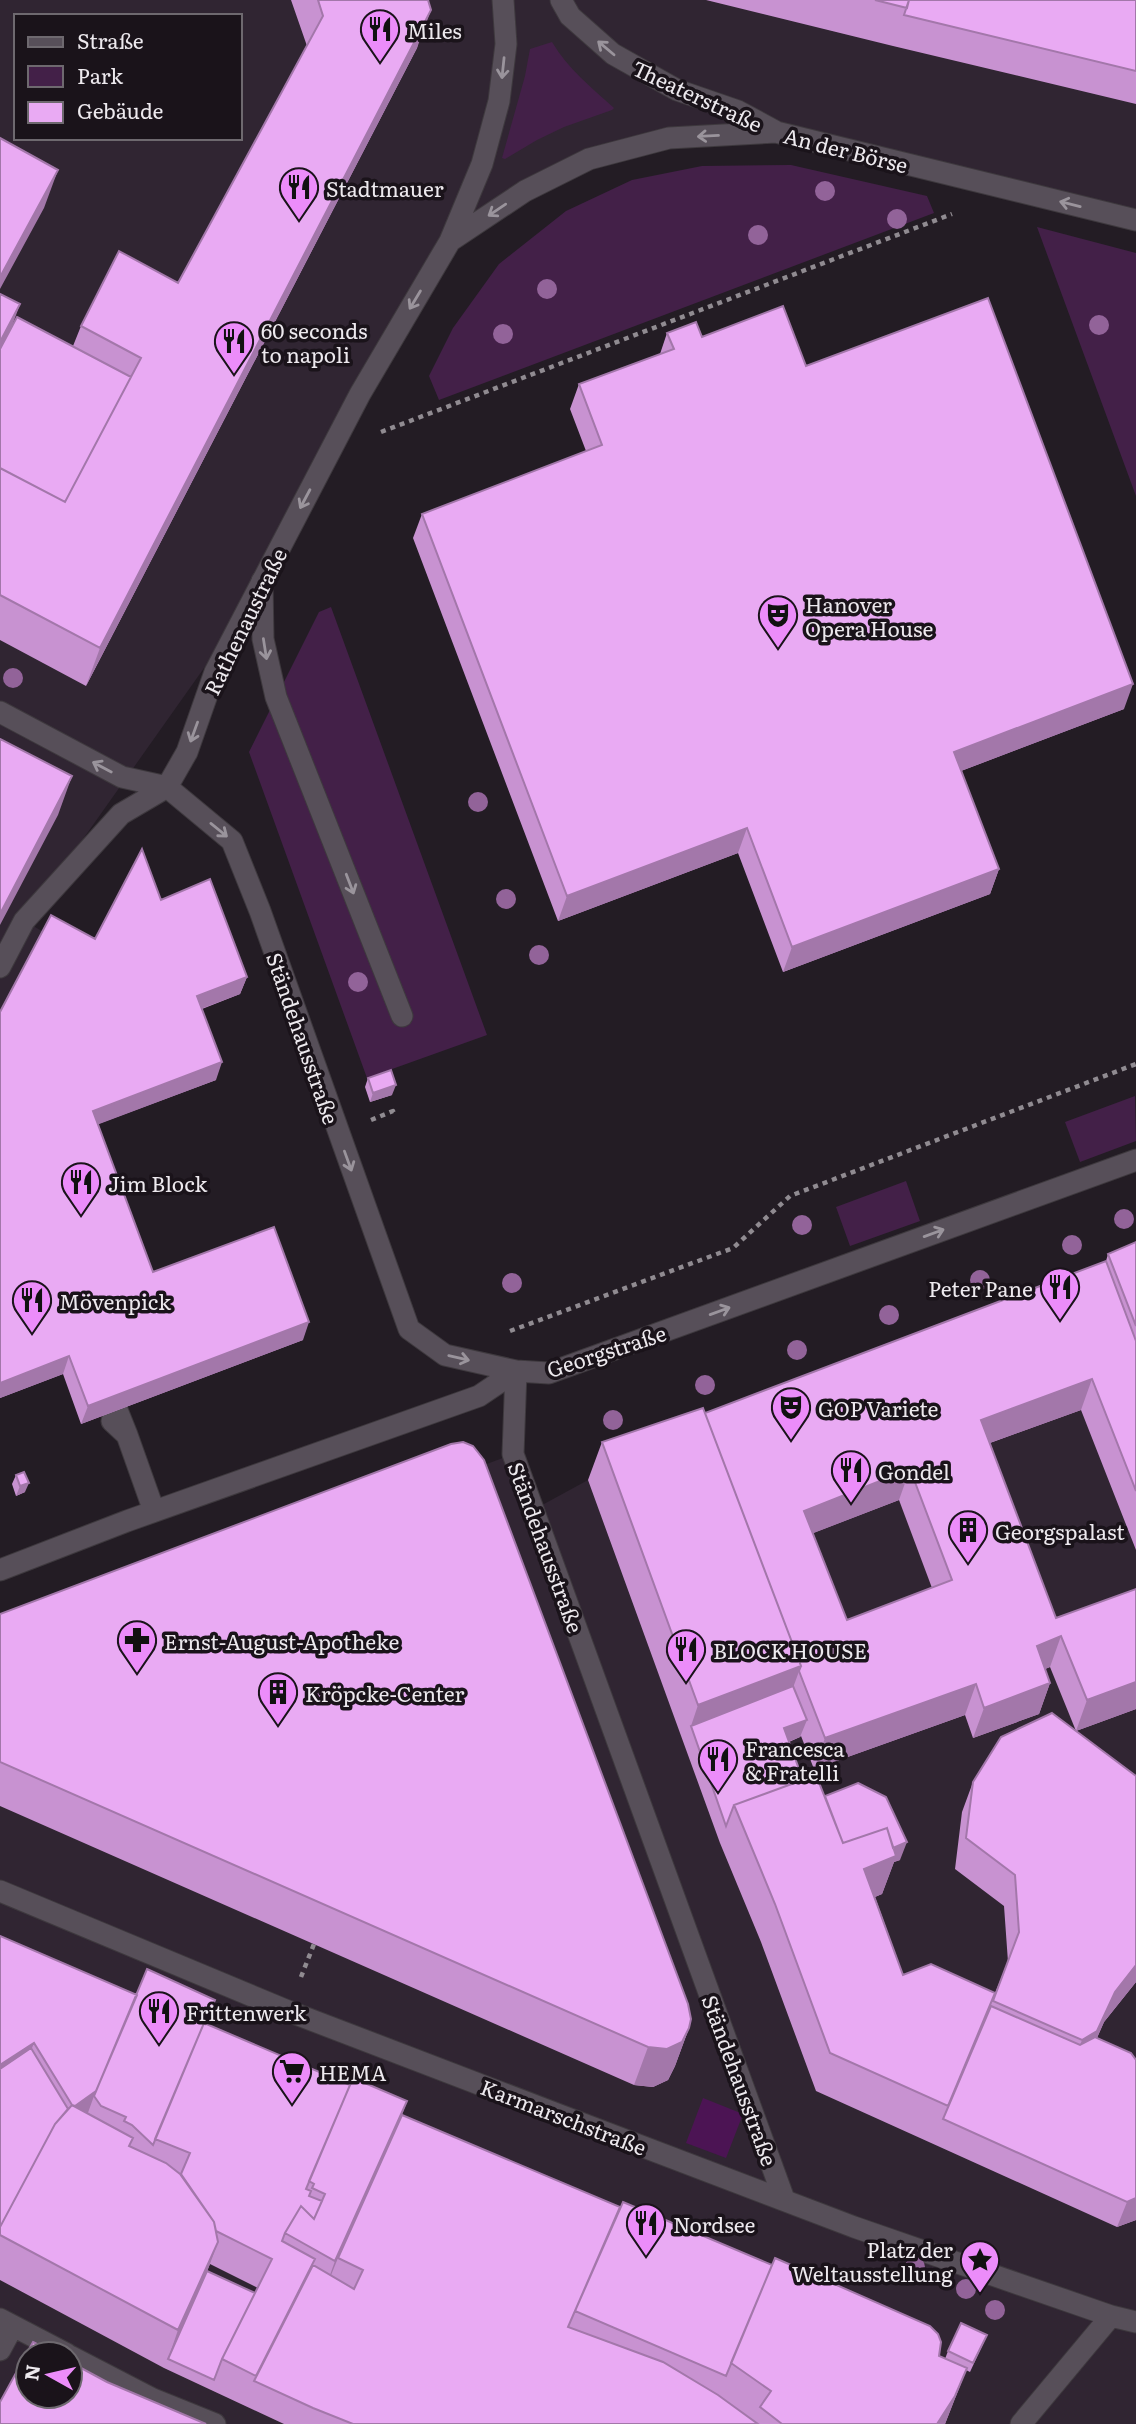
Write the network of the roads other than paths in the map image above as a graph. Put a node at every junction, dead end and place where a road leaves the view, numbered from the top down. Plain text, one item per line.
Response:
1 (503, 0) edge
2 (561, 0) edge
3 (776, 131) junction
4 (1136, 220) edge
5 (450, 241) junction
6 (262, 581) junction
7 (0, 712) edge
8 (167, 787) junction
9 (0, 967) edge
10 (402, 1016) dead end
11 (1136, 1160) edge
12 (516, 1371) junction
13 (119, 1431) dead end
14 (155, 1511) junction
15 (0, 1570) edge
16 (0, 1891) edge
17 (784, 2199) junction
18 (1111, 2316) junction
19 (1136, 2322) edge
20 (7, 2323) edge
21 (39, 2340) edge
22 (0, 2350) edge
23 (84, 2363) edge
24 (215, 2424) edge
25 (1021, 2424) edge

1 -> 5 street
3 -> 2 street, Theaterstraße
4 -> 3 street, An der Börse
3 -> 5 street, An der Börse
5 -> 6 street, Rathenaustraße
6 -> 8 street, Rathenaustraße
6 -> 10 street
8 -> 7 street
8 - 9 street, Rathenaustraße
8 -> 12 street, Ständehausstraße
12 -> 11 street, Georgstraße
12 - 14 street, Georgstraße
12 - 17 street, Ständehausstraße
13 - 14 street
14 - 15 street, Georgstraße
16 - 17 street, Karmarschstraße
17 - 18 street, Karmarschstraße
18 - 19 street, Karmarschstraße
18 - 25 street
20 - 21 street
20 - 22 street
23 - 24 street

